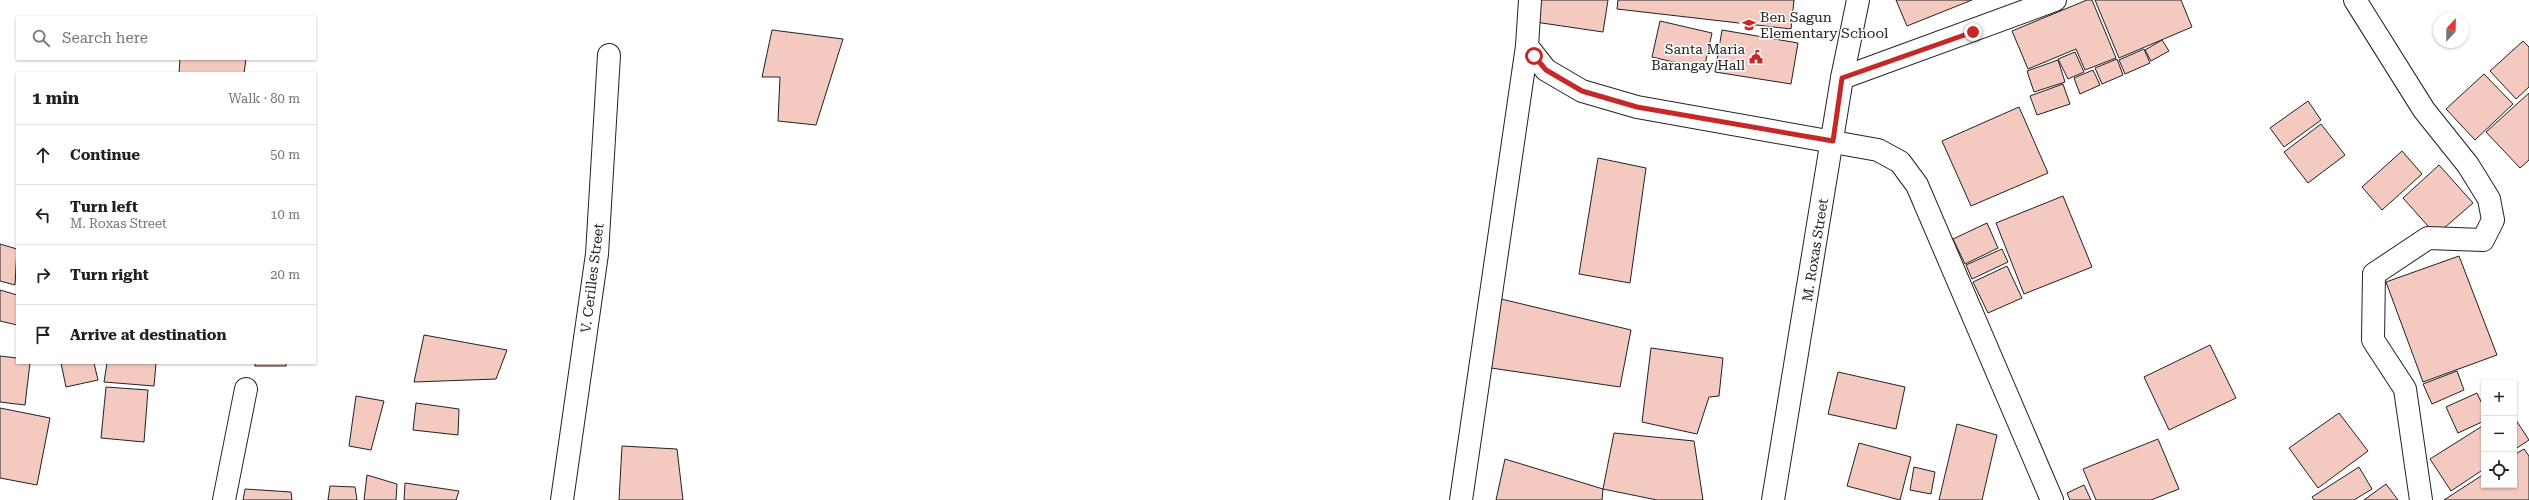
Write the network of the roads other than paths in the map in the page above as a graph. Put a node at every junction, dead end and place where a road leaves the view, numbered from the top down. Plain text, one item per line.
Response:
1 (1530, 0) edge
2 (1858, 0) edge
3 (2055, 0) edge
4 (2355, 0) edge
5 (1527, 46) junction
6 (609, 55) dead end
7 (1842, 78) junction
8 (1833, 141) junction
9 (246, 389) dead end
10 (224, 500) edge
11 (562, 500) edge
12 (1461, 500) edge
13 (1773, 500) edge
14 (2052, 500) edge
15 (2421, 500) edge

1 - 5 street
2 - 7 street, M. Roxas Street
3 - 7 street
4 - 15 street
5 - 8 street
5 - 12 street
6 - 11 street, V. Cerilles Street
7 - 8 street, M. Roxas Street
8 - 13 street, M. Roxas Street
8 - 14 street
9 - 10 street

